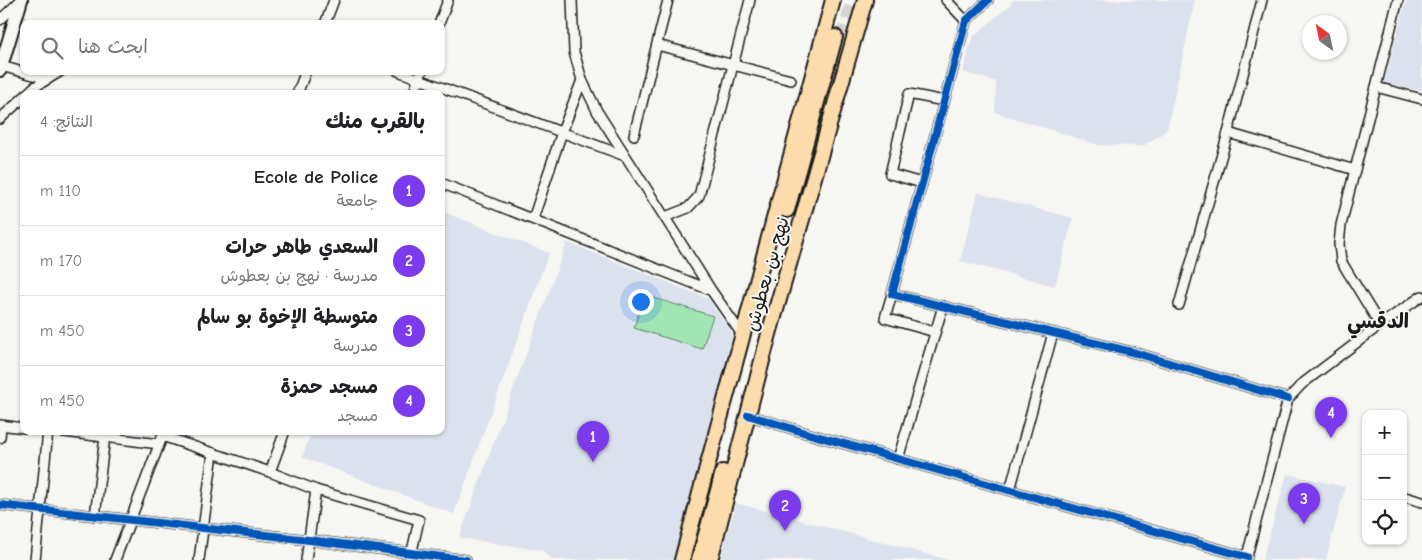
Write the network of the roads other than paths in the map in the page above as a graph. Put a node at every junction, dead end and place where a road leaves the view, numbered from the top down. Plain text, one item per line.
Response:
1 (21, 0) edge
2 (334, 0) edge
3 (448, 0) edge
4 (572, 0) edge
5 (668, 0) edge
6 (750, 0) edge
7 (833, 0) edge
8 (865, 0) edge
9 (946, 0) edge
10 (988, 0) edge
11 (1262, 0) edge
12 (1398, 0) edge
13 (0, 20) edge
14 (326, 20) edge
15 (440, 20) edge
16 (966, 21) junction
17 (657, 45) junction
18 (734, 65) junction
19 (1, 68) edge
20 (20, 72) edge
21 (31, 75) edge
22 (54, 75) edge
23 (304, 75) edge
24 (420, 75) edge
25 (48, 79) junction
26 (582, 80) junction
27 (791, 80) dead end
28 (1376, 87) junction
29 (33, 90) edge
30 (299, 90) edge
31 (414, 90) edge
32 (1422, 99) edge
33 (20, 100) edge
34 (944, 101) junction
35 (0, 119) edge
36 (562, 132) junction
37 (1228, 133) junction
38 (634, 135) dead end
39 (626, 156) junction
40 (1355, 170) junction
41 (922, 184) junction
42 (445, 185) edge
43 (665, 217) junction
44 (533, 220) junction
45 (711, 290) junction
46 (892, 294) junction
47 (1422, 296) edge
48 (943, 306) junction
49 (1179, 306) dead end
50 (1380, 324) junction
51 (935, 332) junction
52 (1053, 333) junction
53 (743, 336) junction
54 (1288, 399) junction
55 (748, 415) junction
56 (1, 426) edge
57 (20, 428) edge
58 (48, 435) edge
59 (88, 435) edge
60 (284, 435) edge
61 (104, 437) junction
62 (162, 437) edge
63 (0, 438) edge
64 (213, 453) junction
65 (898, 459) junction
66 (270, 472) junction
67 (316, 490) junction
68 (1010, 490) junction
69 (1407, 498) edge
70 (1422, 502) edge
71 (0, 505) edge
72 (40, 510) junction
73 (95, 516) junction
74 (130, 520) junction
75 (202, 528) junction
76 (309, 540) junction
77 (410, 557) edge
78 (1247, 558) edge
79 (35, 560) edge
80 (115, 560) edge
81 (199, 560) edge
82 (306, 560) edge
83 (466, 560) edge
84 (682, 560) edge
85 (689, 560) edge
86 (699, 560) edge
87 (710, 560) edge

1 - 13 street
1 - 19 street
2 - 14 street
3 - 15 street
4 - 26 street
5 - 17 street
6 - 18 street
7 - 53 main road, نهج بن بعطوش
8 - 55 main road, نهج بن بعطوش
9 - 16 street
10 - 16 street
11 - 37 street
12 - 28 street
16 - 34 street
17 - 18 street
17 - 38 street
18 - 27 street
18 - 43 street
19 - 20 street
21 - 25 street
22 - 25 street
23 - 30 street
24 - 31 street
24 - 36 street
25 - 29 street
26 - 36 street
26 - 39 street
28 - 32 street
28 - 40 street
33 - 35 street
34 - 41 street
34 - 41 street
36 - 39 street
36 - 44 street
37 - 40 street
37 - 49 street
39 - 43 street
40 - 50 street
41 - 46 street
42 - 44 street
43 - 45 street
44 - 45 street
45 - 53 street
46 - 48 street
46 - 51 street
47 - 50 street
48 - 51 street
48 - 52 street
50 - 54 street
51 - 65 street
52 - 54 street
52 - 68 street
53 - 84 main road, نهج بن بعطوش
54 - 78 street
55 - 65 street
55 - 87 main road, نهج بن بعطوش
56 - 57 street
56 - 63 street
58 - 72 street
59 - 61 street
60 - 66 street
61 - 62 street
61 - 73 street
62 - 64 street
62 - 74 street
64 - 66 street
64 - 75 street
65 - 68 street
66 - 67 street
67 - 76 street
67 - 77 street
68 - 78 street
69 - 70 street
71 - 72 street
72 - 73 street
72 - 79 street
73 - 74 street
74 - 75 street
74 - 80 street
75 - 76 street
75 - 81 street
76 - 77 street
76 - 82 street
77 - 83 street
85 - 86 main road, نهج بن بعطوش

